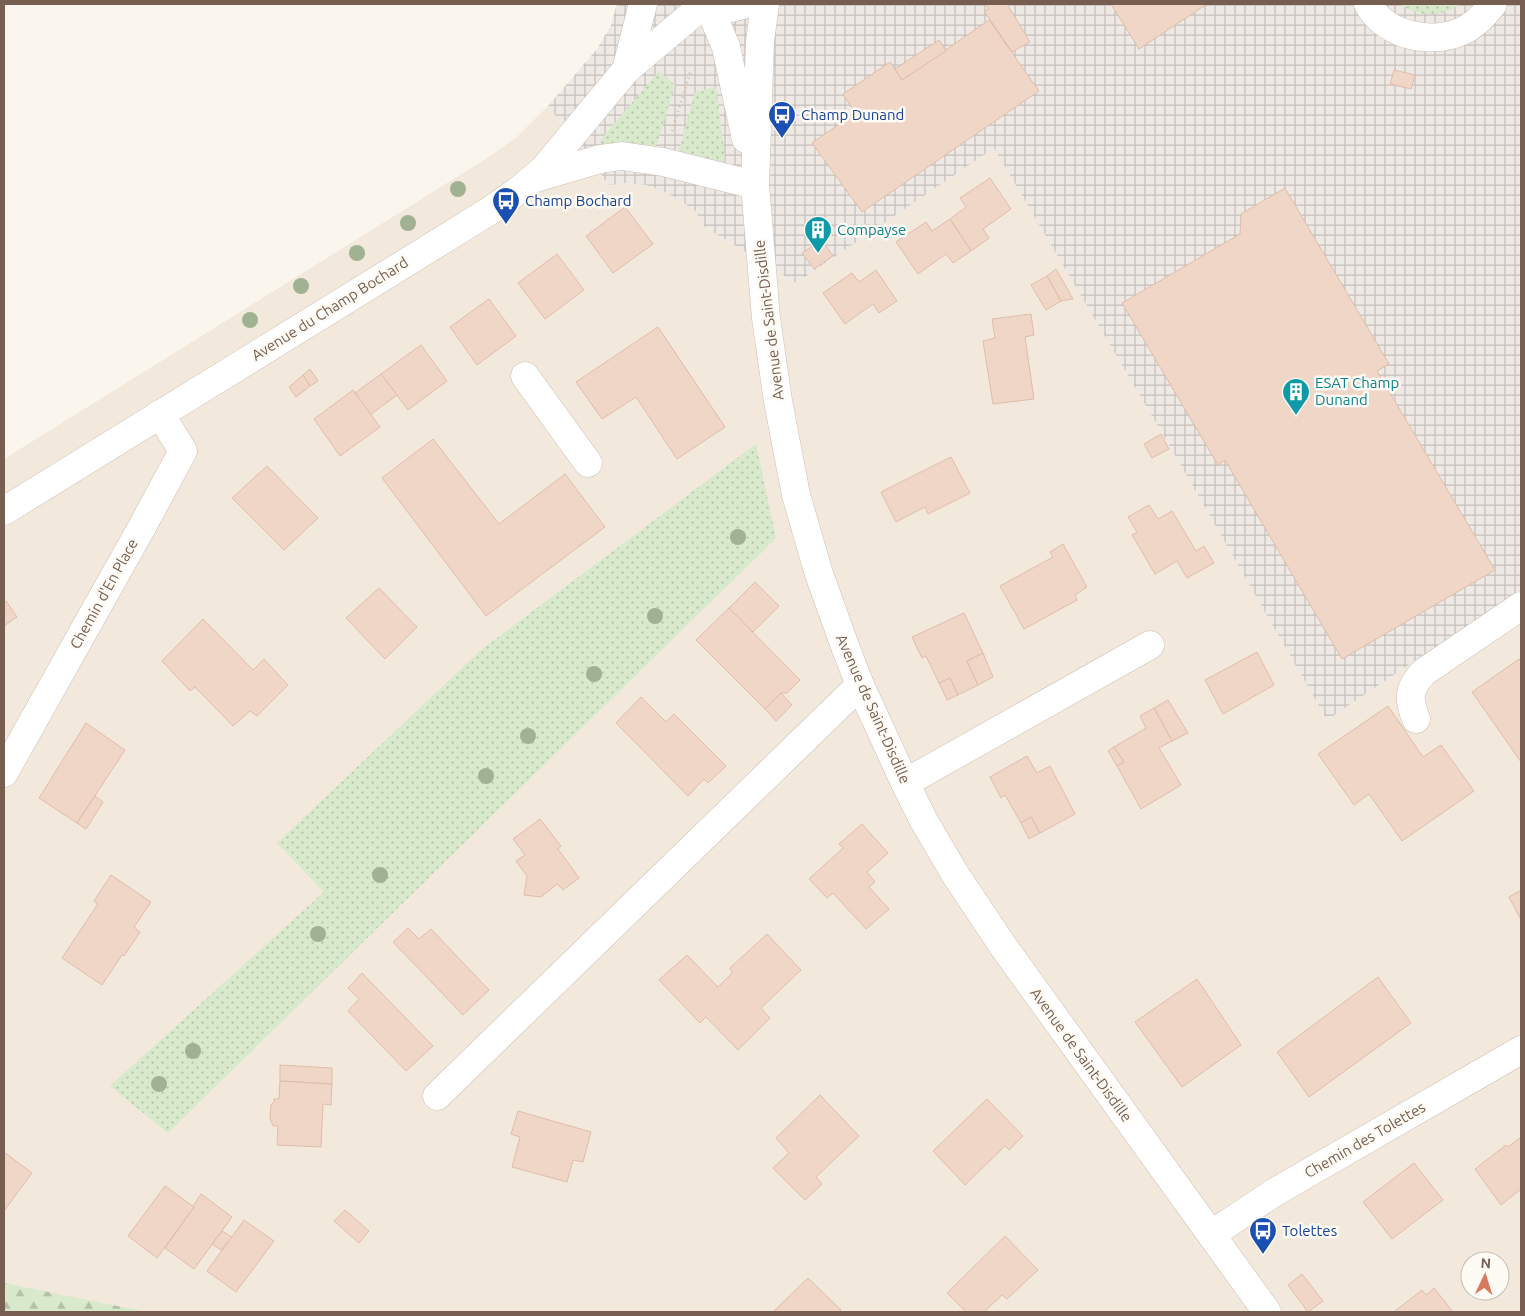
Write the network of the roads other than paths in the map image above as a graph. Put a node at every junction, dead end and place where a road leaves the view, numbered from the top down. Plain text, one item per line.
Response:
1 (643, 4) edge
2 (745, 4) edge
3 (766, 4) edge
4 (1368, 4) edge
5 (1493, 4) edge
6 (701, 6) edge
7 (626, 70) junction
8 (532, 179) junction
9 (755, 185) junction
10 (525, 376) dead end
11 (160, 414) junction
12 (588, 463) dead end
13 (4, 511) edge
14 (1521, 606) edge
15 (1150, 645) dead end
16 (860, 685) junction
17 (1416, 719) dead end
18 (4, 773) edge
19 (905, 783) junction
20 (1521, 1050) edge
21 (437, 1096) dead end
22 (1212, 1234) junction
23 (1267, 1312) edge

1 - 7 street, Avenue du Champ Bochard
2 - 6 street
3 - 9 street, Avenue de Saint-Disdille
4 - 5 street
6 - 7 street, Avenue du Champ Bochard
6 - 9 street
7 - 8 street, Avenue du Champ Bochard
8 - 9 street
8 - 11 street, Avenue du Champ Bochard
9 - 16 street, Avenue de Saint-Disdille
10 - 12 street
11 - 13 street, Avenue du Champ Bochard
11 - 18 street, Chemin d'En Place
14 - 17 street
15 - 19 street
16 - 19 street, Avenue de Saint-Disdille
16 - 21 street
19 - 22 street, Avenue de Saint-Disdille
20 - 22 street, Chemin des Tolettes
22 - 23 street, Avenue de Saint-Disdille

